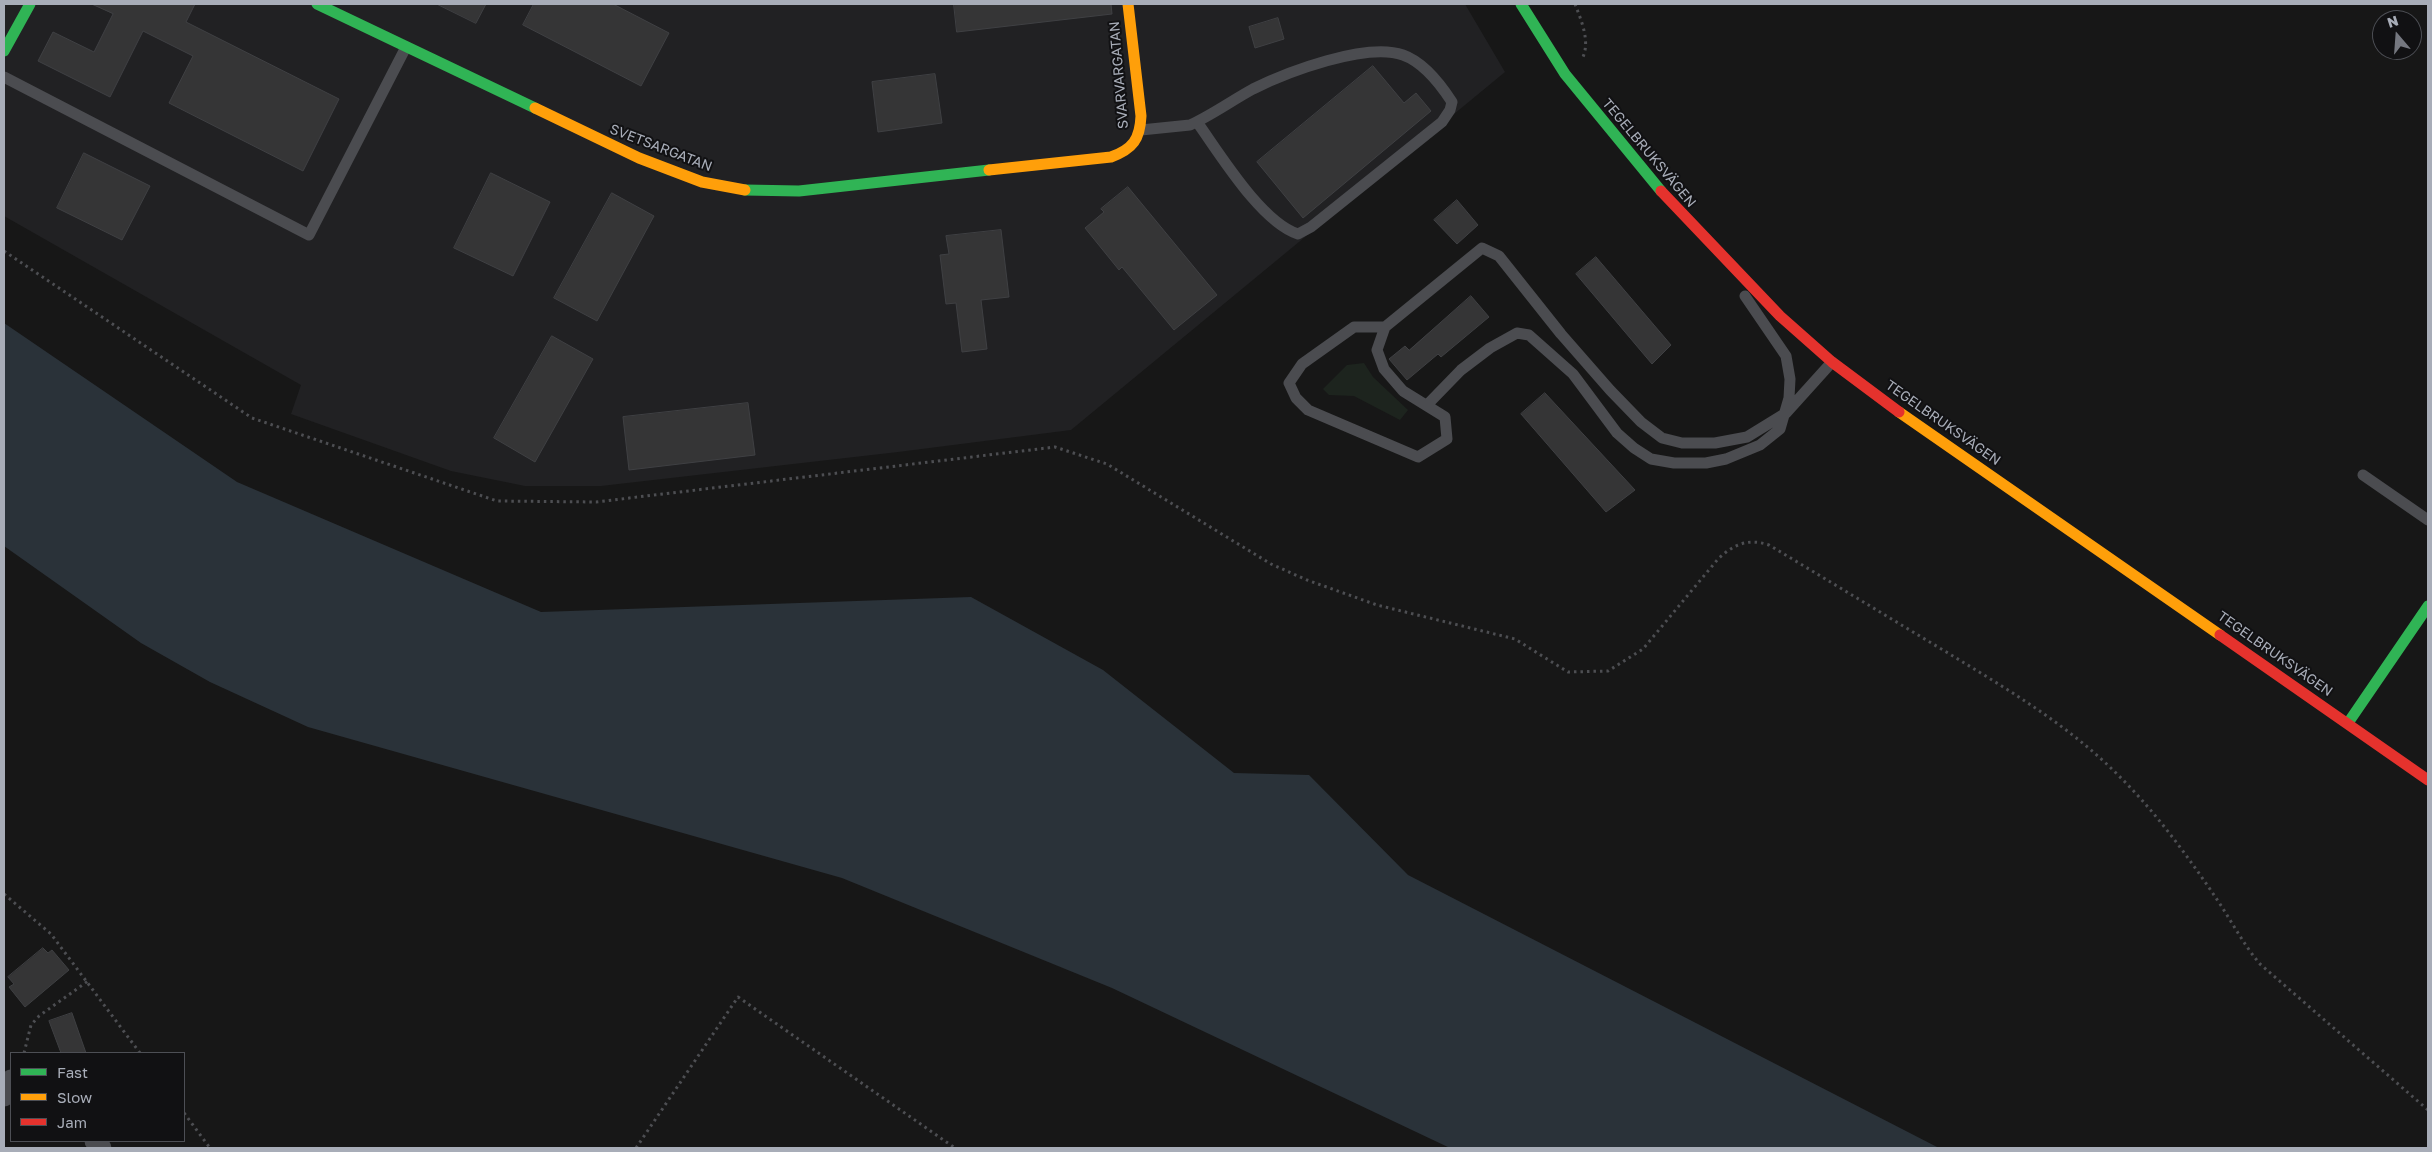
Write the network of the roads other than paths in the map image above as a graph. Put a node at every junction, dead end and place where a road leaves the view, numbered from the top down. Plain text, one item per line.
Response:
1 (30, 4) edge
2 (317, 4) edge
3 (1128, 4) edge
4 (1521, 4) edge
5 (406, 47) junction
6 (4, 51) edge
7 (4, 78) edge
8 (1196, 122) junction
9 (1141, 130) junction
10 (1137, 142) joint
11 (1720, 256) junction
12 (1385, 327) junction
13 (1832, 362) junction
14 (1426, 405) junction
15 (1786, 413) junction
16 (2364, 475) dead end
17 (2428, 520) edge
18 (2428, 606) edge
19 (2348, 723) junction
20 (2428, 780) edge
21 (10, 1082) edge
22 (4, 1096) edge

1 - 6 street
2 - 5 street, SVETSARGATAN
3 - 9 street, SVARVARGATAN
4 - 11 street, TEGELBRUKSVÄGEN
5 - 7 lane
5 - 10 street, SVETSARGATAN
8 - 8 lane
8 - 9 lane
9 - 10 street, SVARVARGATAN
11 - 13 street, TEGELBRUKSVÄGEN
11 - 15 lane
12 - 14 lane
12 - 14 lane
12 - 15 lane
13 - 15 lane
13 - 19 street, TEGELBRUKSVÄGEN
14 - 15 lane
16 - 17 lane
18 - 19 street
19 - 20 street, TEGELBRUKSVÄGEN
21 - 22 street

